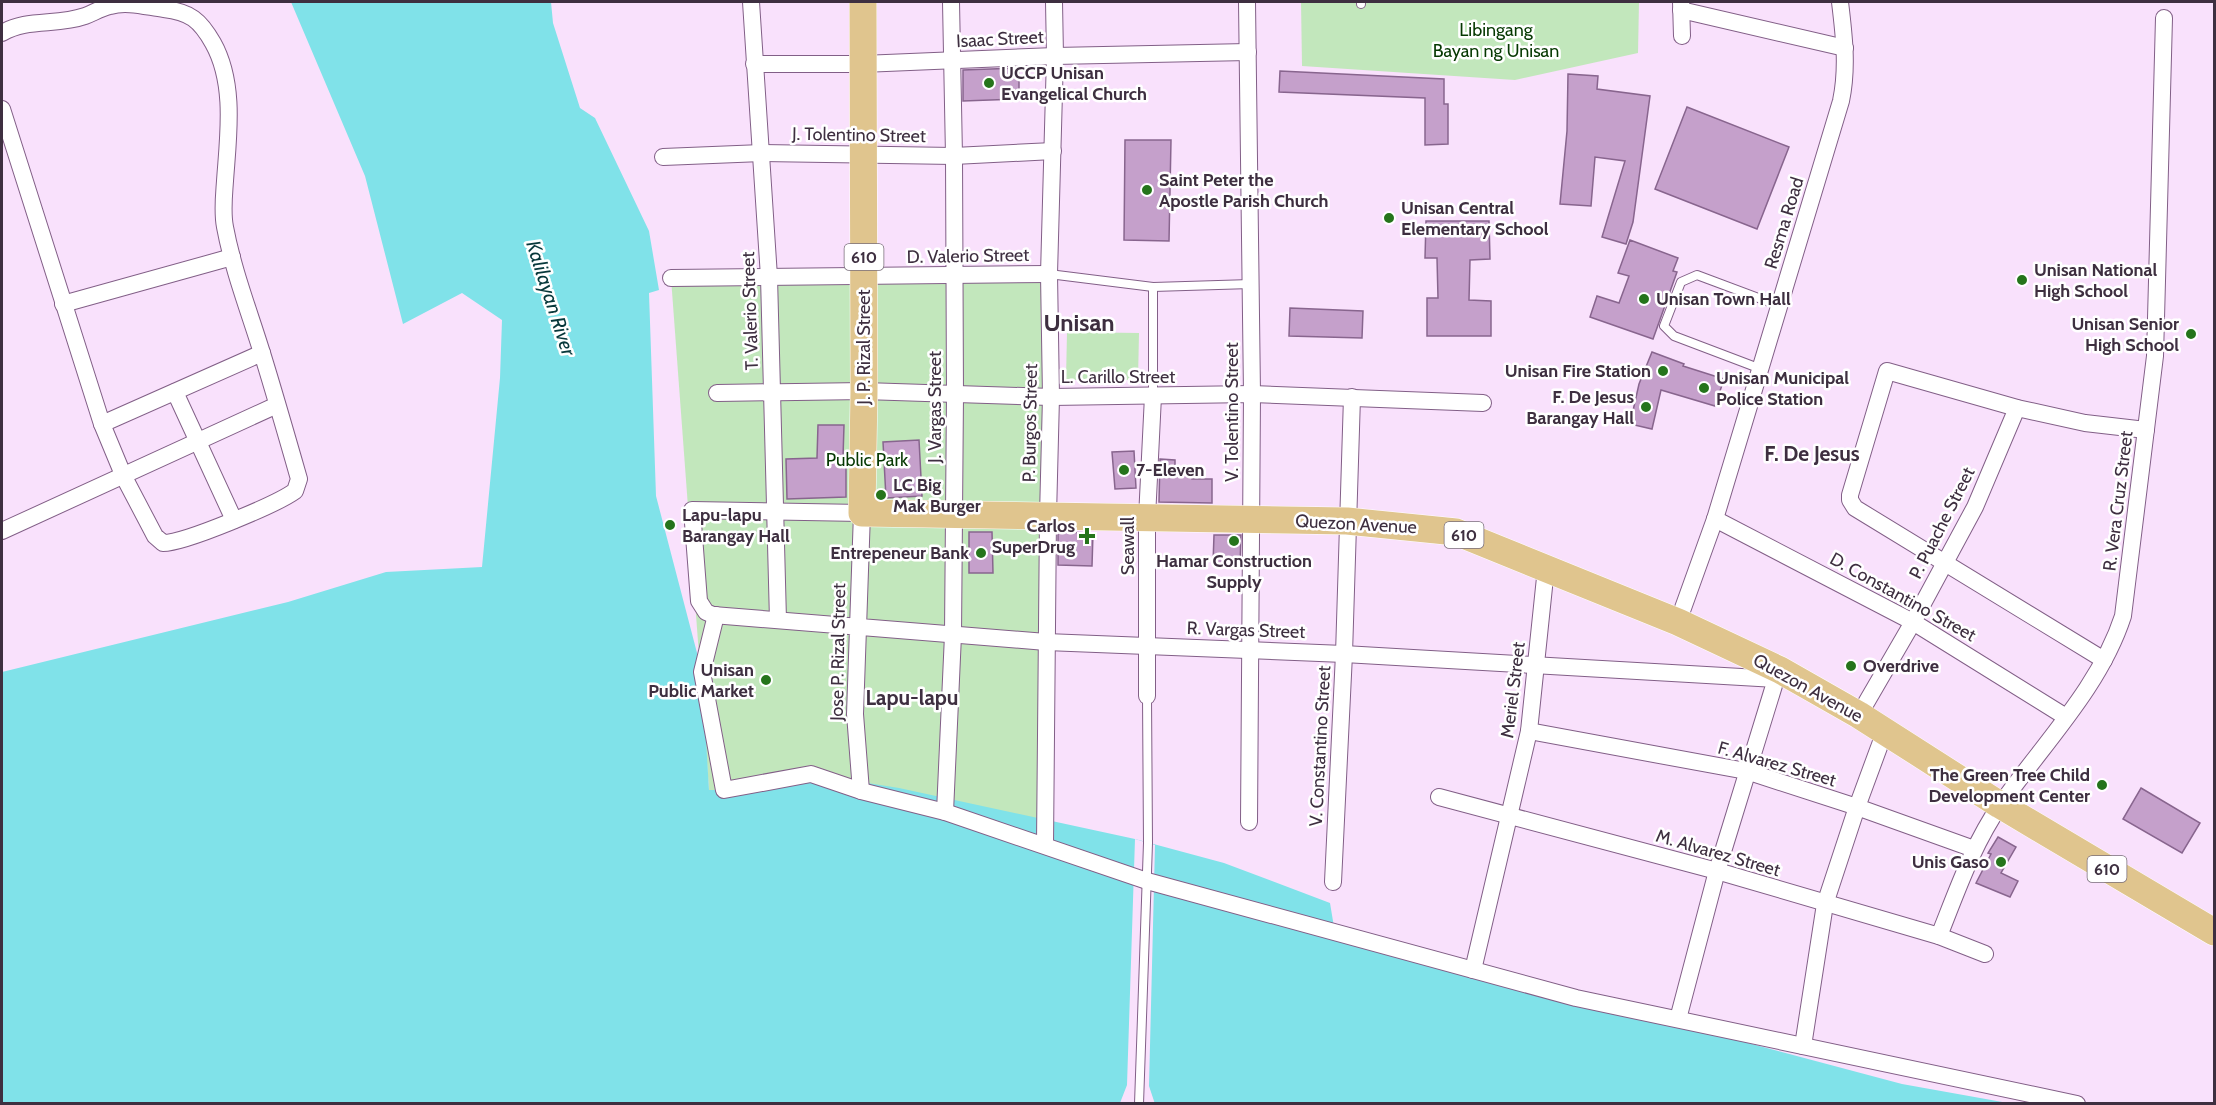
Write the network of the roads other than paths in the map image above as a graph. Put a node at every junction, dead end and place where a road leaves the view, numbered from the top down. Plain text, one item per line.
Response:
1 (751, 2) edge
2 (863, 2) edge
3 (951, 2) edge
4 (1054, 2) edge
5 (1247, 2) edge
6 (1840, 2) edge
7 (111, 3) edge
8 (1681, 6) edge
9 (2164, 18) dead end
10 (2, 33) edge
11 (1682, 36) dead end
12 (1845, 48) junction
13 (1248, 52) junction
14 (1055, 56) junction
15 (952, 60) junction
16 (754, 64) junction
17 (862, 64) junction
18 (2, 108) edge
19 (1053, 151) junction
20 (762, 153) junction
21 (864, 154) junction
22 (663, 156) dead end
23 (954, 156) junction
24 (232, 257) junction
25 (1049, 274) junction
26 (864, 276) junction
27 (954, 276) junction
28 (769, 277) junction
29 (671, 278) dead end
30 (1251, 284) junction
31 (1153, 286) junction
32 (63, 304) junction
33 (1780, 306) junction
34 (262, 353) junction
35 (1761, 369) junction
36 (864, 391) junction
37 (175, 392) junction
38 (771, 392) junction
39 (717, 393) dead end
40 (1252, 394) junction
41 (955, 395) junction
42 (1153, 396) junction
43 (1051, 397) junction
44 (1352, 397) junction
45 (1483, 403) dead end
46 (277, 405) junction
47 (2017, 408) junction
48 (102, 424) junction
49 (2146, 429) junction
50 (198, 440) junction
51 (124, 477) junction
52 (775, 512) junction
53 (862, 513) junction
54 (953, 513) junction
55 (1048, 516) junction
56 (1147, 518) junction
57 (1715, 519) junction
58 (234, 520) junction
59 (1251, 520) junction
60 (1347, 521) junction
61 (2, 531) edge
62 (1945, 563) junction
63 (1546, 568) junction
64 (711, 614) junction
65 (778, 621) junction
66 (1678, 622) junction
67 (1913, 622) junction
68 (857, 627) junction
69 (953, 635) junction
70 (1046, 642) junction
71 (1147, 646) junction
72 (1249, 649) junction
73 (1344, 654) junction
74 (2104, 660) junction
75 (1537, 665) junction
76 (1778, 675) junction
77 (1147, 696) joint
78 (1859, 715) junction
79 (2066, 717) junction
80 (1529, 731) junction
81 (1885, 731) junction
82 (1746, 771) junction
83 (861, 791) junction
84 (1439, 797) dead end
85 (2000, 805) junction
86 (1857, 807) junction
87 (945, 812) junction
88 (1510, 816) junction
89 (1249, 822) dead end
90 (1045, 845) junction
91 (1974, 849) junction
92 (1717, 871) junction
93 (1147, 881) junction
94 (1333, 882) dead end
95 (1826, 904) junction
96 (2214, 932) edge
97 (1939, 936) junction
98 (1985, 954) dead end
99 (1473, 970) junction
100 (1678, 1019) junction
101 (1803, 1046) junction
102 (1139, 1104) edge
103 (2077, 1104) edge

1 - 16 street, T. Valerio Street
2 - 17 main road, J. P. Rizal Street / 610
3 - 15 street, J. Vargas Street
4 - 14 street, P. Burgos Street
5 - 13 street, V. Tolentino Street
6 - 12 street, Resma Road
7 - 10 street
7 - 24 street
8 - 11 street
8 - 12 street
9 - 49 street, R. Vera Cruz Street
12 - 33 street, Resma Road
13 - 14 street, Isaac Street
13 - 30 street, V. Tolentino Street
14 - 15 street, Isaac Street
14 - 19 street, P. Burgos Street
15 - 17 street, Isaac Street
15 - 23 street, J. Vargas Street
16 - 17 street, Isaac Street
16 - 20 street, T. Valerio Street
17 - 21 main road, J. P. Rizal Street / 610
18 - 32 street
19 - 23 street, J. Tolentino Street
19 - 25 street, P. Burgos Street
20 - 21 street, J. Tolentino Street
20 - 22 street, J. Tolentino Street
20 - 28 street, T. Valerio Street
21 - 23 street, J. Tolentino Street
21 - 26 main road, J. P. Rizal Street / 610
23 - 27 street, J. Vargas Street
24 - 32 street
24 - 34 street
25 - 27 street, D. Valerio Street
25 - 31 lane
25 - 43 street, P. Burgos Street
26 - 27 street, D. Valerio Street
26 - 28 street, D. Valerio Street
26 - 36 main road, J. P. Rizal Street / 610
27 - 41 street, J. Vargas Street
28 - 29 street, D. Valerio Street
28 - 38 street, T. Valerio Street
30 - 31 lane
30 - 40 street, V. Tolentino Street
31 - 42 lane
32 - 48 street
33 - 35 street, Resma Road
33 - 35 lane
34 - 37 street
34 - 46 street
35 - 57 street, Resma Road
36 - 38 street, L. Carillo Street
36 - 41 street, L. Carillo Street
36 - 53 main road, J. P. Rizal Street / 610
37 - 48 street
37 - 50 street
38 - 39 street, L. Carillo Street
38 - 52 street, T. Valerio Street
40 - 42 street, L. Carillo Street
40 - 44 street, L. Carillo Street
40 - 59 street, V. Tolentino Street
41 - 43 street, L. Carillo Street
41 - 54 street, J. Vargas Street
42 - 43 street, L. Carillo Street
42 - 56 street, Seawall
43 - 55 street, P. Burgos Street
44 - 45 street, L. Carillo Street
44 - 60 street, V. Constantino Street
46 - 50 street
46 - 58 street
47 - 49 street
47 - 62 street, P. Puache Street
47 - 62 street
48 - 51 street
49 - 74 street, R. Vera Cruz Street
50 - 51 street
50 - 58 street
51 - 58 street
51 - 61 street
52 - 53 street
52 - 64 street
52 - 65 street, T. Valerio Street
53 - 54 main road, Quezon Avenue / 610
53 - 68 street, Jose P. Rizal Street
54 - 55 main road, Quezon Avenue / 610
54 - 69 street, J. Vargas Street
55 - 56 main road, Quezon Avenue / 610
55 - 70 street, P. Burgos Street
56 - 59 main road, Quezon Avenue / 610
56 - 71 street, Seawall
57 - 66 street, Resma Road
57 - 67 street, D. Constantino Street
59 - 60 main road, Quezon Avenue / 610
59 - 72 street, V. Tolentino Street
60 - 63 main road, Quezon Avenue / 610
60 - 73 street, V. Constantino Street
62 - 67 street, P. Puache Street
62 - 74 street
63 - 66 main road, Quezon Avenue / 610
63 - 75 street, Meriel Street
64 - 65 street, R. Vargas Street
64 - 83 street
65 - 68 street, R. Vargas Street
66 - 76 main road, Quezon Avenue / 610
67 - 78 street, P. Puache Street
67 - 79 street, D. Constantino Street
68 - 69 street, R. Vargas Street
68 - 83 street, Jose P. Rizal Street
69 - 70 street, R. Vargas Street
69 - 87 street, J. Vargas Street
70 - 71 street, R. Vargas Street
70 - 90 street, P. Burgos Street
71 - 72 street, R. Vargas Street
71 - 77 street, Seawall
72 - 73 street, R. Vargas Street
72 - 89 street, V. Tolentino Street
73 - 75 street, R. Vargas Street
73 - 94 street, V. Constantino Street
74 - 79 street, R. Vera Cruz Street
75 - 76 street, R. Vargas Street
75 - 80 street, Meriel Street
76 - 78 main road, Quezon Avenue / 610
76 - 82 street
77 - 93 lane
78 - 81 main road, Quezon Avenue / 610
79 - 85 street, R. Vera Cruz Street
80 - 82 street, F. Alvarez Street
80 - 88 street, Meriel Street
81 - 85 main road, Quezon Avenue / 610
81 - 86 street
82 - 86 street, F. Alvarez Street
82 - 92 street
83 - 87 street
84 - 88 street, M. Alvarez Street
85 - 91 street, R. Vera Cruz Street
85 - 96 main road, 610
86 - 91 street, F. Alvarez Street
86 - 95 street
87 - 90 street
88 - 92 street, M. Alvarez Street
88 - 99 street, Meriel Street
90 - 93 street
91 - 97 street, R. Vera Cruz Street
92 - 95 street, M. Alvarez Street
92 - 100 street
93 - 99 street
93 - 102 lane
95 - 97 street, M. Alvarez Street
95 - 101 street
97 - 98 street, M. Alvarez Street
99 - 100 street
100 - 101 street
101 - 103 street

